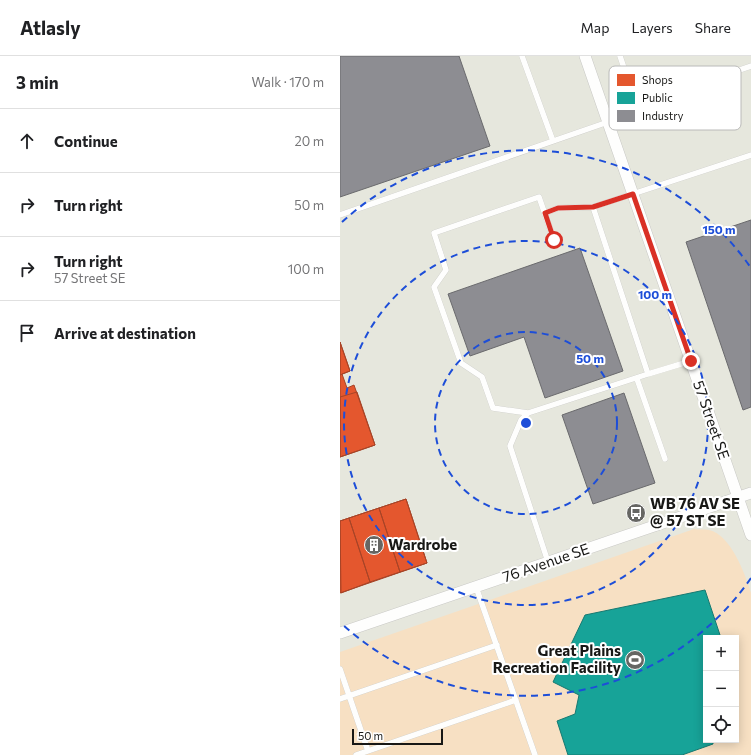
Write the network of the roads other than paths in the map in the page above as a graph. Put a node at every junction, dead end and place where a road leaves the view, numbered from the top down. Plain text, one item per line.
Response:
1 (522, 56) edge
2 (585, 56) edge
3 (620, 56) edge
4 (623, 66) edge
5 (751, 66) edge
6 (741, 69) edge
7 (609, 116) edge
8 (606, 117) junction
9 (609, 126) edge
10 (611, 130) edge
11 (553, 141) junction
12 (751, 154) edge
13 (633, 194) junction
14 (593, 207) junction
15 (545, 213) junction
16 (340, 215) edge
17 (554, 240) dead end
18 (691, 361) junction
19 (648, 374) junction
20 (637, 378) junction
21 (528, 413) junction
22 (664, 459) dead end
23 (751, 493) edge
24 (738, 498) junction
25 (751, 534) edge
26 (548, 562) junction
27 (476, 587) junction
28 (340, 633) edge
29 (497, 645) junction
30 (340, 669) edge
31 (349, 696) junction
32 (340, 699) edge
33 (516, 700) junction
34 (368, 751) junction
35 (356, 755) edge
36 (535, 755) edge

1 - 11 lane
2 - 8 street, 57 Street SE
3 - 4 lane
5 - 6 lane
7 - 8 lane
8 - 9 street, 57 Street SE
8 - 11 lane
10 - 13 street, 57 Street SE
11 - 16 lane
12 - 13 lane
13 - 14 lane
13 - 18 street, 57 Street SE
14 - 15 lane
14 - 19 lane
15 - 17 lane
15 - 21 lane
18 - 19 lane
18 - 24 street, 57 Street SE
19 - 20 lane
20 - 21 lane
20 - 22 lane
21 - 26 lane
23 - 24 street, 76 Avenue SE
24 - 25 street, 57 Street SE
24 - 26 street, 76 Avenue SE
26 - 27 street, 76 Avenue SE
27 - 28 street, 76 Avenue SE
27 - 29 lane
29 - 31 lane
29 - 33 lane
30 - 31 lane
31 - 32 lane
31 - 34 lane
33 - 34 lane
33 - 36 lane
34 - 35 lane

